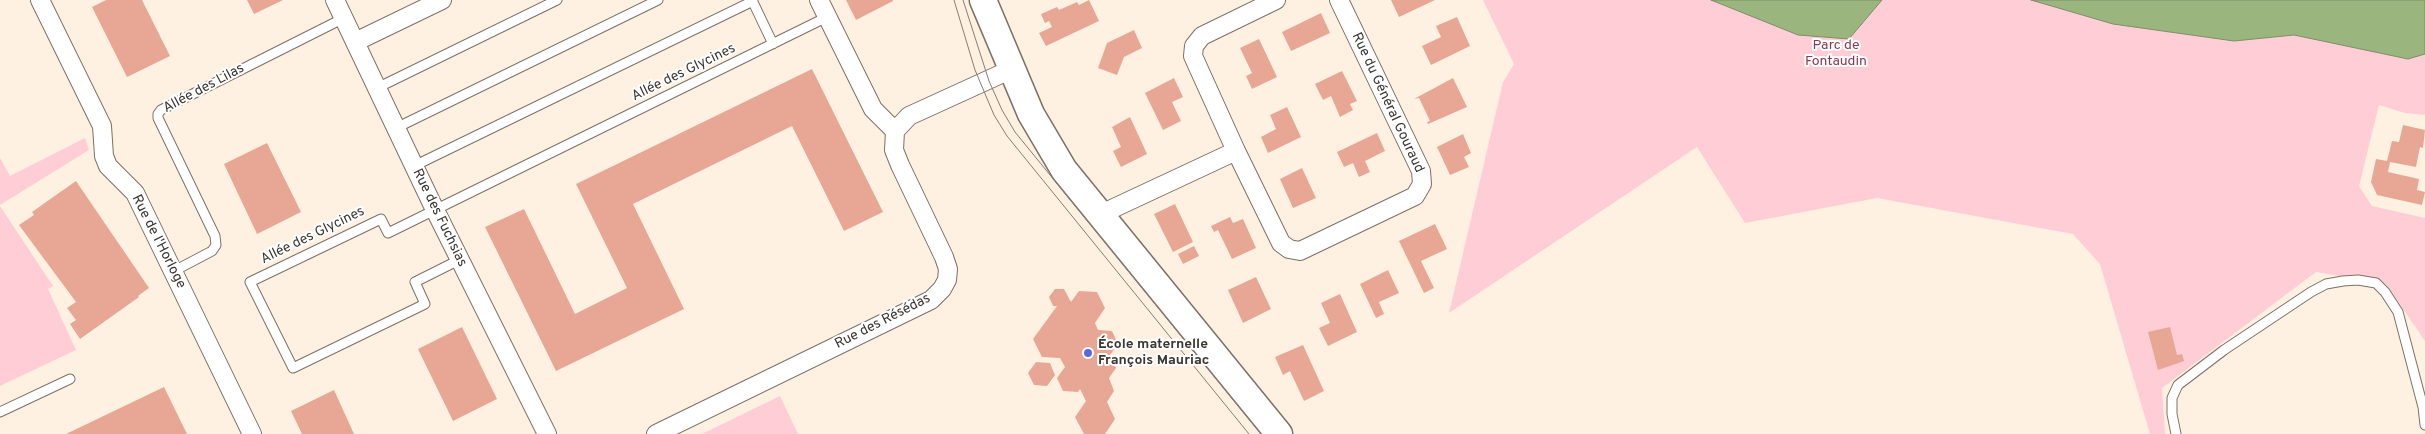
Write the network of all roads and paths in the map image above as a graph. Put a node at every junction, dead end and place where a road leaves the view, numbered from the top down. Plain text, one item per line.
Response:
1 (40, 0) edge
2 (335, 0) edge
3 (442, 0) edge
4 (557, 0) edge
5 (658, 0) edge
6 (819, 0) edge
7 (983, 0) edge
8 (1276, 0) edge
9 (1339, 0) edge
10 (752, 1) edge
11 (827, 17) junction
12 (344, 18) junction
13 (356, 42) junction
14 (772, 44) junction
15 (1006, 72) junction
16 (377, 88) junction
17 (396, 128) junction
18 (895, 131) junction
19 (1236, 151) junction
20 (414, 166) junction
21 (435, 210) junction
22 (1099, 215) junction
23 (459, 260) junction
24 (174, 271) junction
25 (70, 379) dead end
26 (0, 412) edge
27 (2425, 425) edge
28 (252, 434) edge
29 (547, 434) edge
30 (656, 434) edge
31 (1278, 434) edge
32 (2176, 434) edge

1 - 24 street, Rue de l'Horloge
2 - 12 street, Rue des Fuchsias
3 - 13 street
4 - 16 lane
5 - 17 lane
6 - 11 street
7 - 15 main road
8 - 19 street, Rue du Général Gouraud
9 - 19 street, Rue du Général Gouraud
10 - 14 lane
10 - 20 lane
11 - 14 lane, Allée des Glycines
11 - 18 street
12 - 13 street, Rue des Fuchsias
12 - 24 lane, Allée des Lilas
13 - 16 street, Rue des Fuchsias
14 - 21 lane, Allée des Glycines
15 - 18 street
15 - 22 main road
16 - 17 street, Rue des Fuchsias
17 - 20 street, Rue des Fuchsias
18 - 30 street, Rue des Résédas
19 - 22 street
20 - 21 street, Rue des Fuchsias
21 - 23 street, Rue des Fuchsias
21 - 23 lane, Allée des Glycines
22 - 31 main road
23 - 29 street, Rue des Fuchsias
24 - 28 street, Rue de l'Horloge
25 - 26 lane
27 - 32 lane

